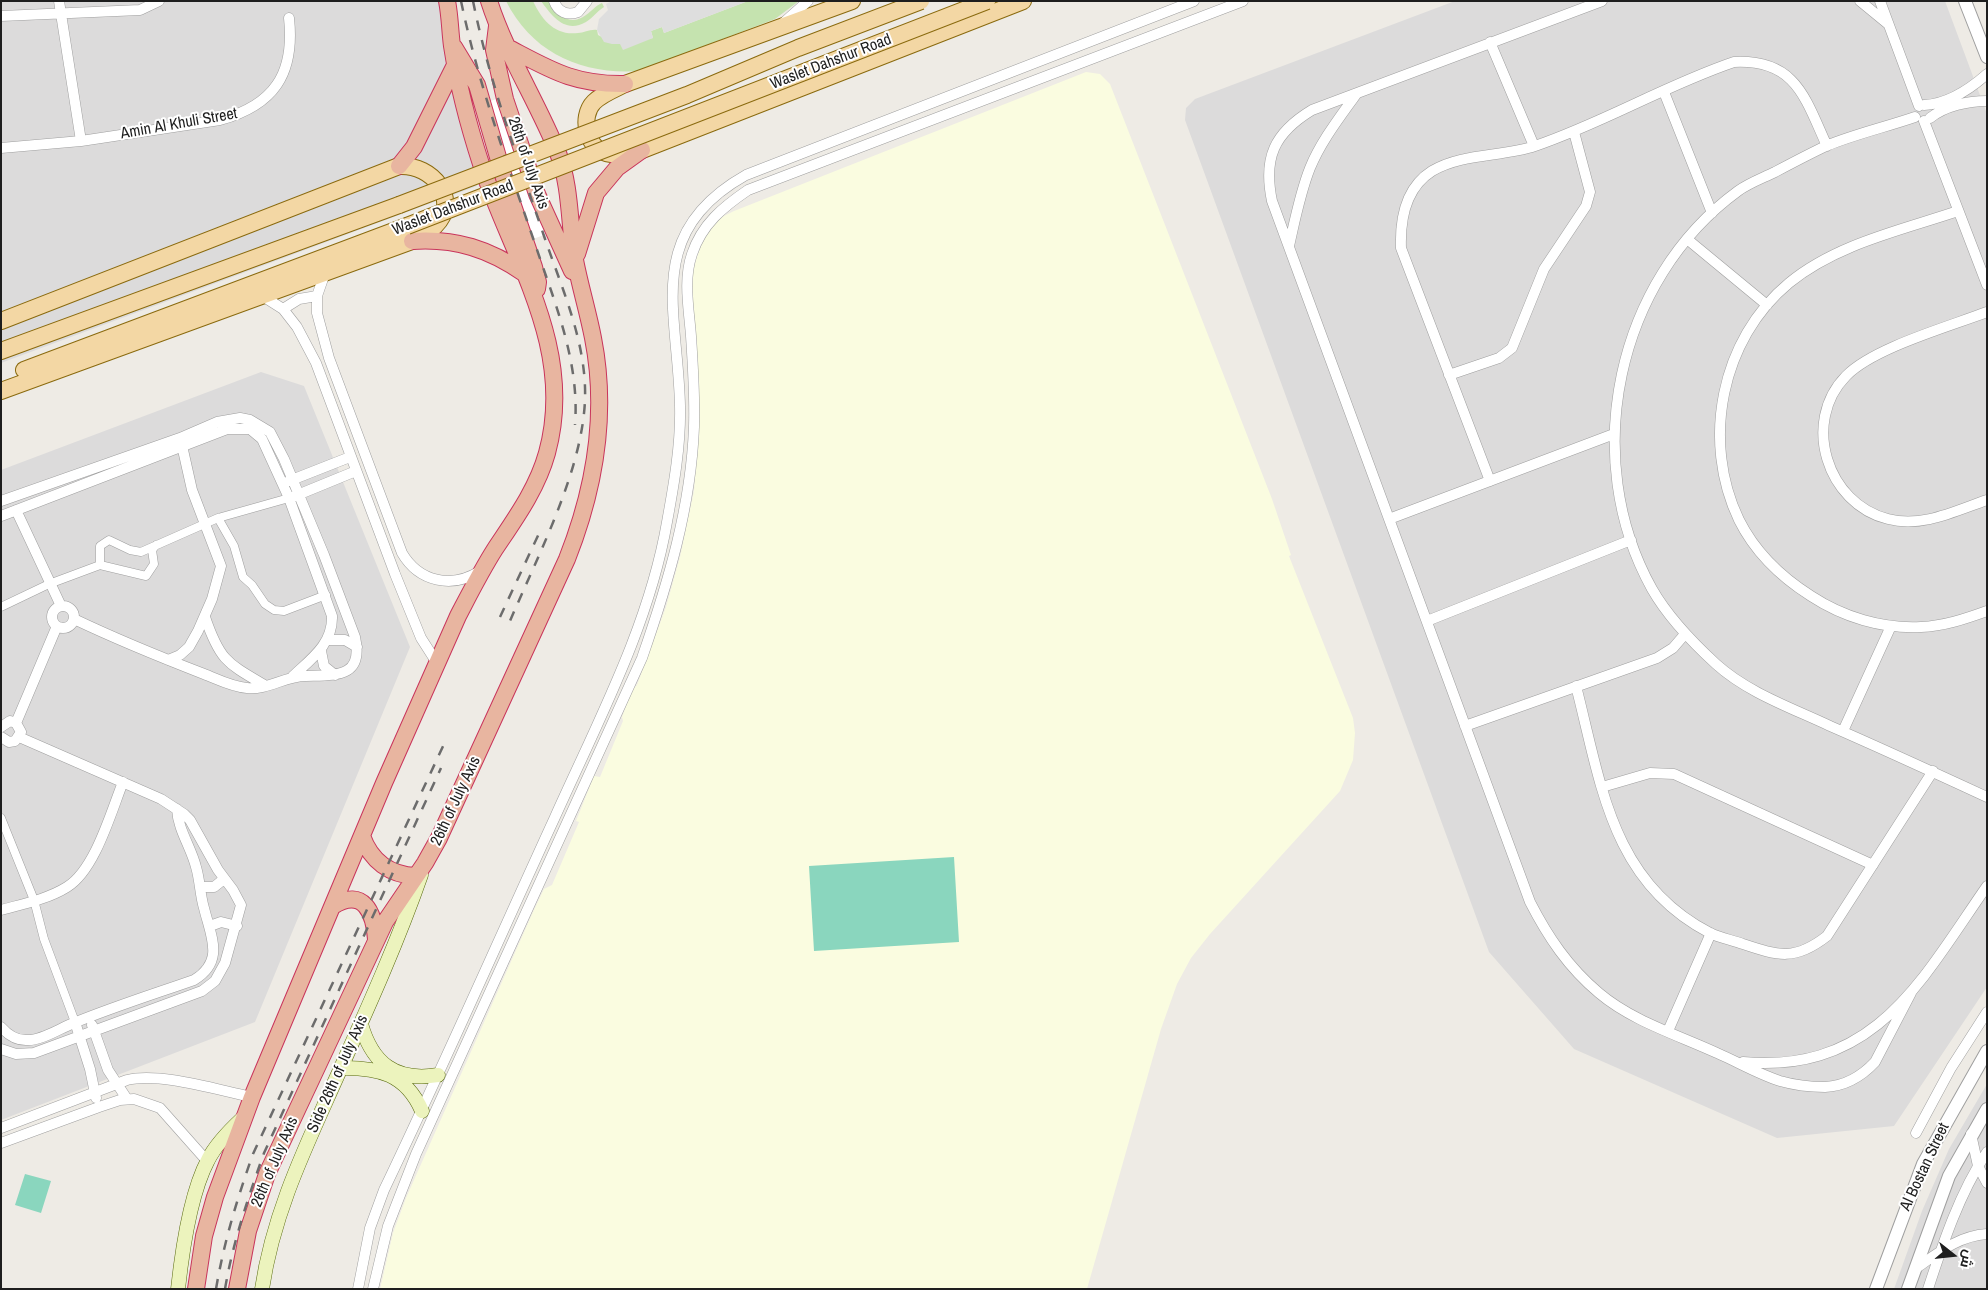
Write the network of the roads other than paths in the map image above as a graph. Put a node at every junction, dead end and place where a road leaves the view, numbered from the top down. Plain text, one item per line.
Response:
1 (59, 1) edge
2 (159, 1) edge
3 (489, 1) edge
4 (596, 1) edge
5 (808, 1) edge
6 (852, 1) edge
7 (921, 1) edge
8 (987, 1) edge
9 (1023, 1) edge
10 (1194, 1) edge
11 (1244, 1) edge
12 (1602, 1) edge
13 (1860, 1) edge
14 (1880, 1) edge
15 (1965, 1) edge
16 (554, 2) edge
17 (586, 3) edge
18 (446, 5) edge
19 (61, 15) junction
20 (1, 16) edge
21 (290, 18) dead end
22 (1889, 25) junction
23 (497, 26) junction
24 (777, 29) junction
25 (1490, 42) junction
26 (451, 43) junction
27 (507, 47) junction
28 (1987, 57) edge
29 (455, 64) junction
30 (1987, 74) edge
31 (625, 84) junction
32 (1664, 92) junction
33 (1357, 93) junction
34 (1987, 100) edge
35 (1921, 106) junction
36 (1923, 119) junction
37 (1574, 132) junction
38 (81, 141) junction
39 (1534, 146) junction
40 (1827, 146) junction
41 (1, 148) edge
42 (642, 150) junction
43 (399, 166) junction
44 (1958, 210) junction
45 (1712, 213) junction
46 (1687, 239) junction
47 (412, 241) junction
48 (1289, 248) junction
49 (575, 261) junction
50 (326, 270) junction
51 (525, 274) junction
52 (1987, 285) edge
53 (583, 294) junction
54 (260, 295) junction
55 (318, 296) junction
56 (536, 300) junction
57 (1766, 305) junction
58 (283, 309) junction
59 (1987, 312) edge
60 (1, 321) edge
61 (1, 351) edge
62 (329, 358) junction
63 (316, 363) junction
64 (1449, 374) junction
65 (1, 379) edge
66 (1, 390) edge
67 (1614, 434) junction
68 (181, 442) junction
69 (350, 457) junction
70 (356, 471) junction
71 (1490, 481) junction
72 (288, 482) junction
73 (23, 492) junction
74 (294, 496) junction
75 (1987, 500) edge
76 (1, 501) edge
77 (28, 505) junction
78 (16, 510) junction
79 (1, 516) edge
80 (218, 518) junction
81 (1389, 519) junction
82 (206, 523) junction
83 (1631, 540) junction
84 (156, 545) junction
85 (100, 565) junction
86 (410, 566) junction
87 (482, 569) junction
88 (395, 574) junction
89 (50, 584) junction
90 (326, 595) junction
91 (61, 606) junction
92 (1, 607) edge
93 (1987, 611) edge
94 (205, 617) junction
95 (74, 619) junction
96 (1427, 622) junction
97 (57, 626) junction
98 (1891, 626) junction
99 (1685, 634) junction
100 (327, 640) junction
101 (357, 647) junction
102 (321, 650) junction
103 (168, 660) junction
104 (437, 664) junction
105 (335, 675) junction
106 (293, 676) junction
107 (266, 686) junction
108 (1576, 686) junction
109 (16, 723) junction
110 (1465, 726) junction
111 (1, 727) edge
112 (1842, 731) junction
113 (1, 737) edge
114 (19, 737) junction
115 (1933, 771) junction
116 (572, 780) junction
117 (123, 782) junction
118 (583, 785) junction
119 (1602, 787) junction
120 (565, 794) junction
121 (1987, 797) edge
122 (576, 800) junction
123 (177, 809) junction
124 (1, 818) edge
125 (362, 836) junction
126 (1873, 865) junction
127 (421, 870) junction
128 (224, 879) junction
129 (1987, 886) edge
130 (200, 887) junction
131 (34, 900) junction
132 (333, 906) junction
133 (1, 910) edge
134 (210, 926) junction
135 (237, 926) junction
136 (1711, 933) junction
137 (376, 939) junction
138 (1911, 993) junction
139 (1987, 1012) edge
140 (90, 1017) junction
141 (75, 1022) junction
142 (361, 1024) junction
143 (1, 1027) edge
144 (94, 1031) junction
145 (1668, 1031) junction
146 (79, 1036) junction
147 (1, 1049) edge
148 (1987, 1051) edge
149 (1737, 1062) junction
150 (340, 1068) junction
151 (438, 1075) junction
152 (118, 1084) junction
153 (95, 1093) junction
154 (252, 1097) junction
155 (127, 1099) junction
156 (99, 1107) junction
157 (1987, 1109) edge
158 (422, 1111) junction
159 (243, 1118) junction
160 (1, 1128) edge
161 (1916, 1133) dead end
162 (1971, 1134) junction
163 (1, 1143) edge
164 (1987, 1152) edge
165 (207, 1161) junction
166 (1978, 1166) junction
167 (1987, 1183) edge
168 (1987, 1234) edge
169 (1940, 1252) junction
170 (1915, 1269) junction
171 (178, 1289) edge
172 (196, 1289) edge
173 (237, 1289) edge
174 (262, 1289) edge
175 (358, 1289) edge
176 (373, 1289) edge
177 (1876, 1289) edge
178 (1908, 1289) edge
179 (1928, 1289) edge

1 - 19 street
2 - 19 street
3 - 23 highway, 26th of July Axis
4 - 17 street
5 - 24 street
6 - 24 main road
7 - 61 main road, Waslet Dahshur Road, bridge
8 - 65 main road, Waslet Dahshur Road, bridge
9 - 42 main road
10 - 116 street
11 - 118 street
12 - 25 street
13 - 22 street
14 - 22 street
15 - 28 street
16 - 17 street
18 - 26 highway, 26th of July Axis
19 - 20 street
19 - 38 street
21 - 38 street, Amin Al Khuli Street
22 - 35 street
23 - 27 highway, 26th of July Axis
23 - 53 highway, 26th of July Axis
24 - 31 main road
25 - 33 street
25 - 39 street
26 - 29 highway, 26th of July Axis
26 - 56 highway, 26th of July Axis
27 - 31 highway
27 - 49 highway, 26th of July Axis
29 - 43 highway
29 - 51 highway, 26th of July Axis
30 - 35 street
31 - 42 main road
32 - 37 street
32 - 40 street
32 - 45 street
33 - 48 street
33 - 48 street
34 - 36 street
35 - 36 street
35 - 36 street
36 - 40 street
36 - 44 street
37 - 39 street
37 - 64 street
38 - 41 street, Amin Al Khuli Street
39 - 64 street
40 - 45 street
42 - 49 highway
43 - 47 main road
43 - 60 main road
44 - 52 street
44 - 57 street
45 - 46 street
46 - 57 street
46 - 67 street
47 - 50 main road
47 - 51 highway
48 - 81 street
49 - 53 highway, 26th of July Axis
50 - 54 main road
50 - 55 street
51 - 56 highway, 26th of July Axis
53 - 127 highway, 26th of July Axis
54 - 58 street
54 - 66 main road
55 - 58 street
55 - 62 street
56 - 87 highway, 26th of July Axis
57 - 98 street
58 - 63 street
59 - 75 street
62 - 63 street
62 - 86 street
63 - 69 street
64 - 71 street
67 - 71 street
67 - 83 street
68 - 72 street
68 - 73 street
68 - 77 street
68 - 82 street
69 - 70 street
69 - 72 street
70 - 74 street
70 - 88 street
71 - 81 street
72 - 74 street
73 - 76 street
73 - 77 street
74 - 80 street
74 - 90 street
74 - 101 street
77 - 78 street
78 - 79 street
78 - 89 street
80 - 82 street
80 - 90 street
81 - 96 street
82 - 84 street
82 - 94 street
83 - 96 street
83 - 99 street
84 - 85 street
84 - 85 street
85 - 89 street
86 - 87 street
86 - 88 street
87 - 104 highway, 26th of July Axis
88 - 104 street
89 - 91 street
89 - 92 street
90 - 100 street
91 - 95 street
91 - 97 street
93 - 98 street
94 - 103 street
94 - 107 street
95 - 97 street
95 - 103 street
96 - 110 street
97 - 109 street
98 - 112 street
99 - 108 street
99 - 112 street
100 - 101 street
100 - 102 street
101 - 105 street
102 - 105 street
102 - 106 street
103 - 107 street
104 - 125 highway, 26th of July Axis
105 - 106 street
106 - 107 street
108 - 110 street
108 - 119 street
109 - 111 street
109 - 114 street
110 - 145 street
112 - 115 street
113 - 114 street
114 - 117 street
115 - 121 street
115 - 126 street
116 - 118 street
116 - 120 street
117 - 123 street
117 - 131 street
118 - 122 street
119 - 126 street
119 - 136 street
120 - 122 street
120 - 151 street
122 - 176 street
123 - 128 street
123 - 130 street
124 - 131 street
125 - 127 highway
125 - 132 highway, 26th of July Axis
126 - 136 street
127 - 137 highway, 26th of July Axis
127 - 142 main road, Side 26th of July Axis
128 - 130 street
128 - 135 street
129 - 138 street
130 - 134 street
131 - 133 street
131 - 141 street
132 - 137 highway
132 - 154 highway, 26th of July Axis
134 - 135 street
134 - 140 street
135 - 144 street
136 - 145 street
137 - 173 highway, 26th of July Axis
138 - 149 street
138 - 149 street
139 - 161 street
140 - 141 street
140 - 144 street
141 - 143 street
141 - 146 street
142 - 150 main road, Side 26th of July Axis
142 - 151 main road
144 - 146 street
144 - 152 street
145 - 149 street
146 - 147 street
146 - 153 street
148 - 177 street, Al Bostan Street
150 - 158 main road
150 - 174 main road, Side 26th of July Axis
151 - 158 street
152 - 153 street
152 - 154 street
152 - 155 street
153 - 156 street
153 - 160 street
154 - 159 highway, 26th of July Axis
155 - 156 street
155 - 165 street
156 - 163 street
157 - 162 street, Al Bostan Street
158 - 175 street
159 - 165 main road
159 - 172 highway, 26th of July Axis
162 - 166 street
162 - 170 street, Al Bostan Street
164 - 166 street
165 - 171 main road
166 - 167 street
166 - 169 street
168 - 169 street
169 - 170 street
169 - 179 street
170 - 178 street, Al Bostan Street

